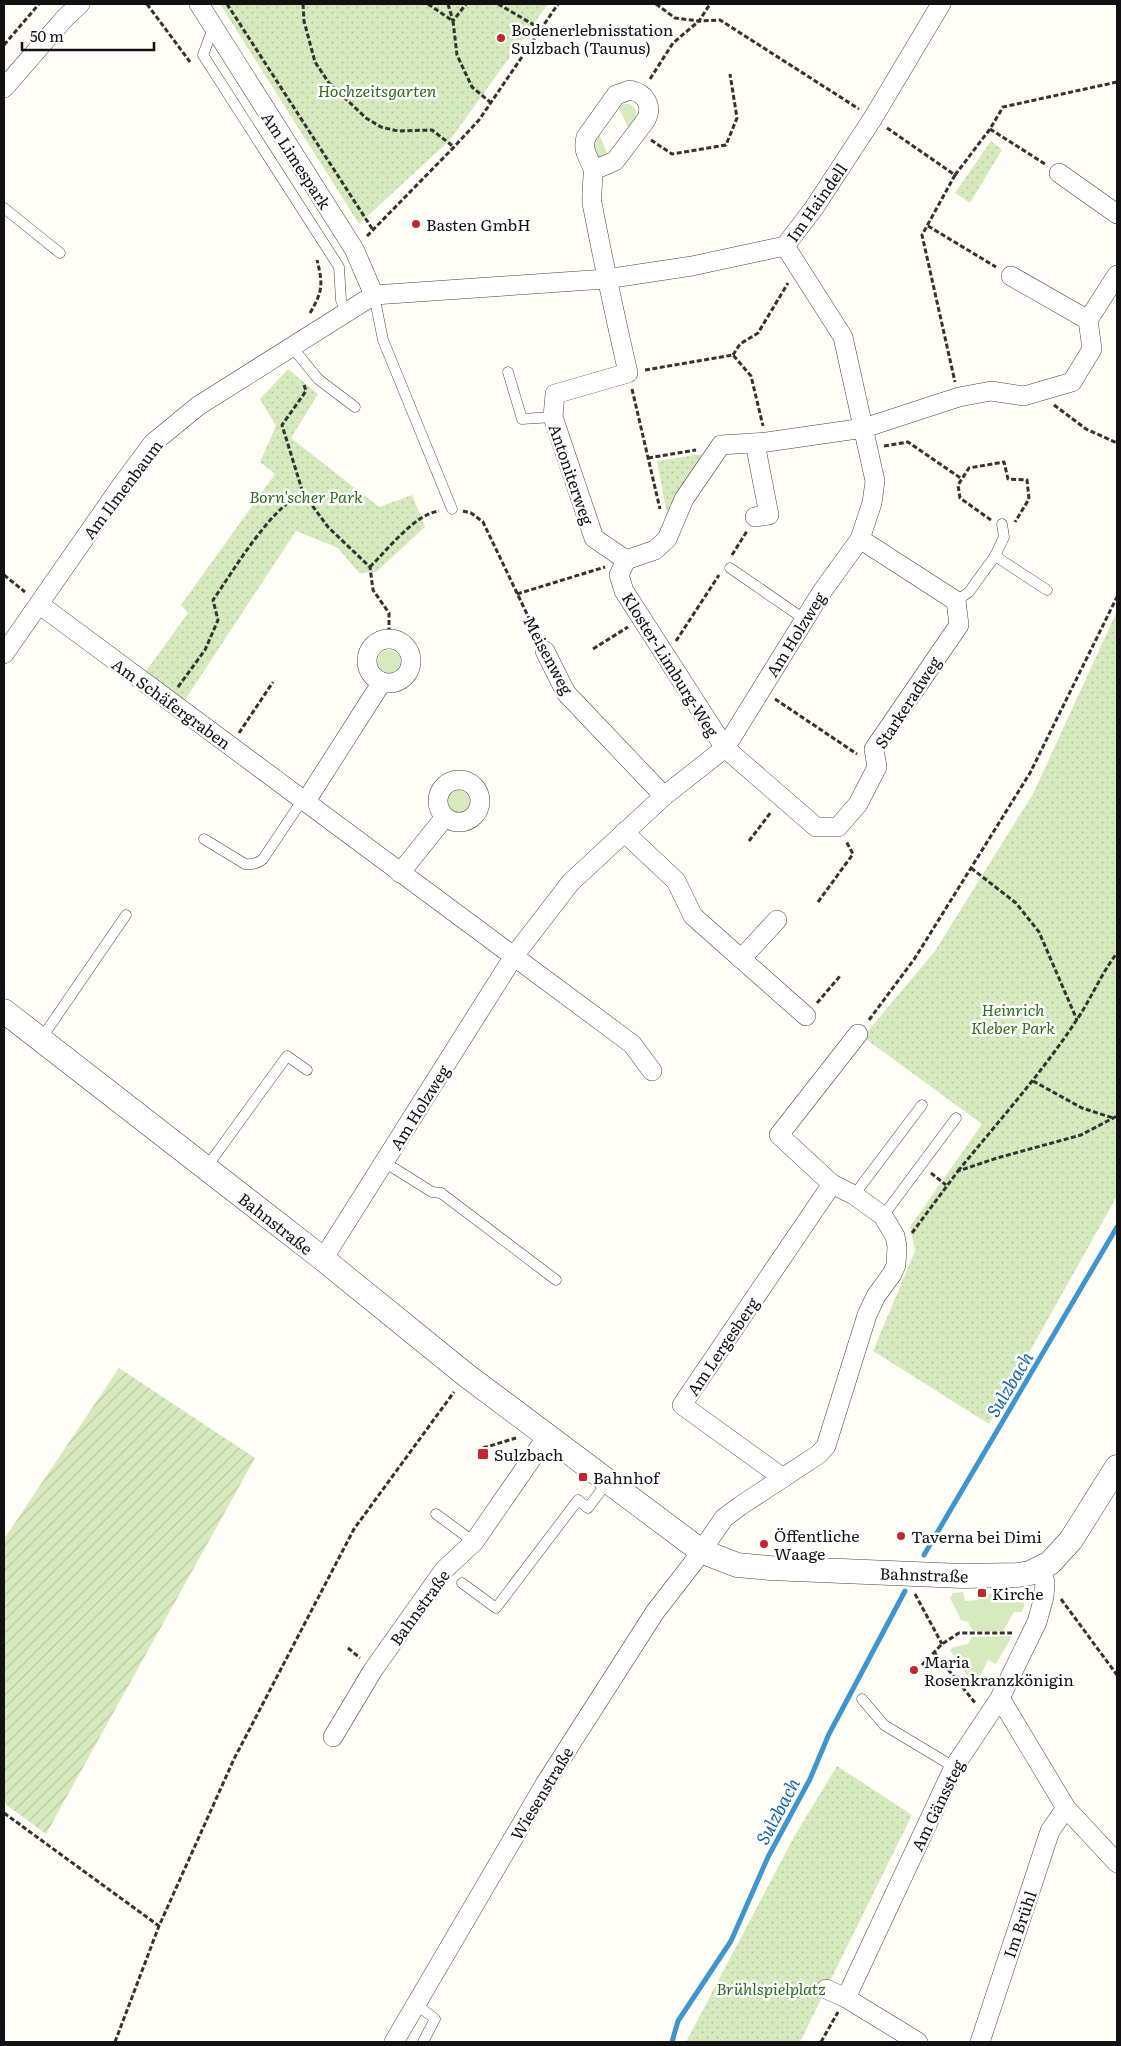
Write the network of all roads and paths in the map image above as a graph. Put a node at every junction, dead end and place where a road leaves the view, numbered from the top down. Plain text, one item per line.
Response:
1 (40, 4) edge
2 (80, 4) edge
3 (147, 4) edge
4 (193, 4) edge
5 (199, 4) edge
6 (227, 4) edge
7 (303, 4) edge
8 (428, 4) edge
9 (448, 4) edge
10 (466, 4) edge
11 (498, 4) edge
12 (558, 4) edge
13 (710, 4) edge
14 (941, 4) edge
15 (70, 8) edge
16 (452, 21) junction
17 (213, 28) junction
18 (541, 29) junction
19 (4, 45) edge
20 (192, 64) dead end
21 (730, 74) dead end
22 (1117, 82) edge
23 (4, 88) edge
24 (641, 93) junction
25 (490, 102) junction
26 (990, 129) junction
27 (637, 132) junction
28 (454, 147) junction
29 (594, 170) junction
30 (1059, 173) joint
31 (955, 175) dead end
32 (4, 208) edge
33 (1117, 214) edge
34 (928, 226) dead end
35 (373, 230) junction
36 (785, 246) junction
37 (354, 249) junction
38 (60, 253) dead end
39 (316, 254) dead end
40 (798, 267) junction
41 (1117, 275) edge
42 (1011, 276) joint
43 (606, 279) junction
44 (374, 296) junction
45 (346, 314) junction
46 (1088, 320) junction
47 (300, 343) junction
48 (733, 355) junction
49 (508, 372) dead end
50 (628, 372) junction
51 (303, 384) dead end
52 (1038, 393) junction
53 (355, 406) dead end
54 (553, 417) junction
55 (864, 428) junction
56 (761, 443) junction
57 (1117, 443) edge
58 (721, 445) junction
59 (869, 448) junction
60 (648, 458) junction
61 (962, 479) dead end
62 (304, 493) junction
63 (452, 509) junction
64 (755, 517) joint
65 (1002, 524) dead end
66 (667, 539) junction
67 (860, 539) junction
68 (995, 556) junction
69 (626, 560) junction
70 (728, 565) junction
71 (370, 567) junction
72 (4, 576) edge
73 (1047, 590) dead end
74 (517, 594) junction
75 (1117, 597) edge
76 (956, 601) junction
77 (39, 604) junction
78 (641, 619) junction
79 (804, 619) junction
80 (389, 639) junction
81 (593, 649) dead end
82 (545, 651) joint
83 (4, 654) edge
84 (665, 656) junction
85 (273, 682) dead end
86 (382, 682) junction
87 (760, 689) junction
88 (168, 700) junction
89 (230, 746) junction
90 (725, 748) junction
91 (877, 767) junction
92 (664, 796) junction
93 (782, 797) junction
94 (304, 800) junction
95 (445, 817) dead end
96 (838, 828) junction
97 (624, 832) junction
98 (204, 839) dead end
99 (749, 841) dead end
100 (971, 868) junction
101 (400, 873) junction
102 (818, 902) dead end
103 (126, 914) dead end
104 (777, 920) dead end
105 (1117, 953) edge
106 (514, 956) junction
107 (741, 959) junction
108 (840, 976) dead end
109 (4, 1011) edge
110 (806, 1016) joint
111 (1077, 1020) junction
112 (858, 1034) joint
113 (41, 1040) junction
114 (307, 1070) dead end
115 (652, 1071) dead end
116 (1033, 1081) junction
117 (922, 1105) dead end
118 (1115, 1117) edge
119 (956, 1118) dead end
120 (384, 1162) junction
121 (920, 1165) junction
122 (206, 1168) junction
123 (958, 1171) junction
124 (832, 1184) junction
125 (946, 1185) junction
126 (854, 1195) junction
127 (883, 1216) junction
128 (897, 1246) junction
129 (323, 1259) junction
130 (556, 1280) dead end
131 (466, 1375) junction
132 (546, 1433) junction
133 (483, 1448) dead end
134 (1117, 1467) edge
135 (783, 1478) junction
136 (608, 1482) junction
137 (436, 1514) dead end
138 (474, 1542) junction
139 (701, 1551) junction
140 (1040, 1569) junction
141 (903, 1573) junction
142 (462, 1583) dead end
143 (1037, 1622) junction
144 (942, 1644) junction
145 (934, 1652) junction
146 (922, 1665) dead end
147 (1117, 1675) edge
148 (1000, 1698) junction
149 (862, 1699) dead end
150 (987, 1718) junction
151 (334, 1737) dead end
152 (954, 1767) junction
153 (1066, 1808) junction
154 (4, 1814) edge
155 (1117, 1862) edge
156 (159, 1926) junction
157 (826, 1989) dead end
158 (846, 1998) junction
159 (416, 2004) junction
160 (115, 2042) edge
161 (394, 2042) edge
162 (422, 2042) edge
163 (821, 2042) edge
164 (918, 2042) edge
165 (980, 2042) edge

1 - 19 path
2 - 15 street
3 - 20 path
4 - 17 street, Am Limespark
5 - 17 street, Am Limespark
6 - 35 path
7 - 28 path
8 - 16 path
9 - 16 path
10 - 16 path
11 - 18 path
12 - 18 path
13 - 24 path
14 - 36 street, Im Haindell
15 - 23 street
16 - 25 path
17 - 37 street, Am Limespark
17 - 45 lane
18 - 25 path
21 - 27 path
22 - 26 path
24 - 27 street
24 - 29 street
25 - 28 path
26 - 30 path
26 - 31 path
27 - 29 street
28 - 35 path
29 - 43 street
30 - 33 street
32 - 38 lane
34 - 42 path
35 - 37 path
36 - 40 street, Am Holzweg
36 - 43 street, Im Haindell
37 - 44 street, Am Limespark
39 - 47 path
40 - 48 path
40 - 55 street, Am Holzweg
41 - 46 street
42 - 46 street
43 - 44 street, Im Haindell
43 - 50 street
44 - 45 street, Am Ilmenbaum
44 - 63 lane
45 - 47 street, Am Ilmenbaum
46 - 52 street
47 - 53 lane
47 - 77 street, Am Ilmenbaum
48 - 50 path
48 - 56 path
49 - 54 lane
50 - 54 street, Antoniterweg
50 - 60 path
51 - 62 path
52 - 55 street
52 - 57 path
54 - 69 street, Antoniterweg
55 - 56 street
55 - 59 street, Am Holzweg
56 - 58 street
56 - 64 street
58 - 60 path
58 - 66 street
59 - 61 path
59 - 67 street, Am Holzweg
60 - 66 path
62 - 71 path
62 - 88 path
63 - 71 path
63 - 74 path, Meisenweg
64 - 70 path
65 - 68 lane
66 - 69 street
67 - 76 street
67 - 79 street, Am Holzweg
68 - 73 lane
68 - 76 lane
69 - 74 path
69 - 78 street, Kloster-Limburg-Weg
70 - 79 lane
70 - 84 path
71 - 80 path
72 - 77 path
74 - 82 path, Meisenweg
75 - 100 path
76 - 91 street, Starkeradweg
77 - 83 street, Am Ilmenbaum
77 - 88 street, Am Schäfergraben
78 - 81 path
78 - 84 street, Kloster-Limburg-Weg
79 - 87 street, Am Holzweg
80 - 86 street
80 - 86 street
82 - 92 street, Meisenweg
84 - 90 street, Kloster-Limburg-Weg
85 - 89 path
86 - 94 street
87 - 90 street, Am Holzweg
87 - 91 path
88 - 89 street, Am Schäfergraben
89 - 94 street, Am Schäfergraben
90 - 92 street, Am Holzweg
90 - 93 street
91 - 96 street, Starkeradweg
92 - 97 street, Am Holzweg
93 - 96 street
93 - 99 path
94 - 98 lane
94 - 101 street, Am Schäfergraben
95 - 101 street
96 - 102 path
97 - 106 street, Am Holzweg
97 - 107 street
100 - 111 path
100 - 112 path
101 - 106 street, Am Schäfergraben
103 - 113 lane
104 - 107 street
105 - 111 path
106 - 115 street
106 - 120 street, Am Holzweg
107 - 110 street
108 - 110 path
109 - 113 street, Bahnstraße
111 - 116 path
112 - 124 street
113 - 122 street, Bahnstraße
114 - 122 lane
116 - 118 path
116 - 123 path
117 - 126 lane
118 - 123 path
119 - 121 lane
120 - 129 street, Am Holzweg
120 - 130 lane
121 - 125 path
121 - 127 lane
122 - 129 street, Bahnstraße
123 - 125 path
124 - 126 street
124 - 135 street, Am Lergesberg
125 - 128 path
126 - 127 street
127 - 128 street
128 - 135 street
129 - 131 street, Bahnstraße
131 - 132 street, Bahnstraße
131 - 156 path
132 - 133 path
132 - 136 street, Bahnstraße
132 - 138 street, Bahnstraße
134 - 140 street
135 - 139 street
136 - 139 street, Bahnstraße
136 - 142 lane
137 - 138 lane
138 - 151 street, Bahnstraße
139 - 141 street, Bahnstraße
139 - 159 street, Wiesenstraße
140 - 141 street, Bahnstraße
140 - 143 street, Am Gänssteg
140 - 147 path
141 - 144 path
143 - 144 path
143 - 148 street, Am Gänssteg
144 - 145 path
145 - 146 path
145 - 150 path
148 - 150 street, Am Gänssteg
148 - 153 street
149 - 152 lane
150 - 152 street, Am Gänssteg
152 - 158 street, Am Gänssteg
153 - 155 street
153 - 165 street, Im Brühl
154 - 156 path
156 - 160 path
157 - 158 street
158 - 163 path
158 - 164 street
159 - 161 street, Wiesenstraße
159 - 162 lane

